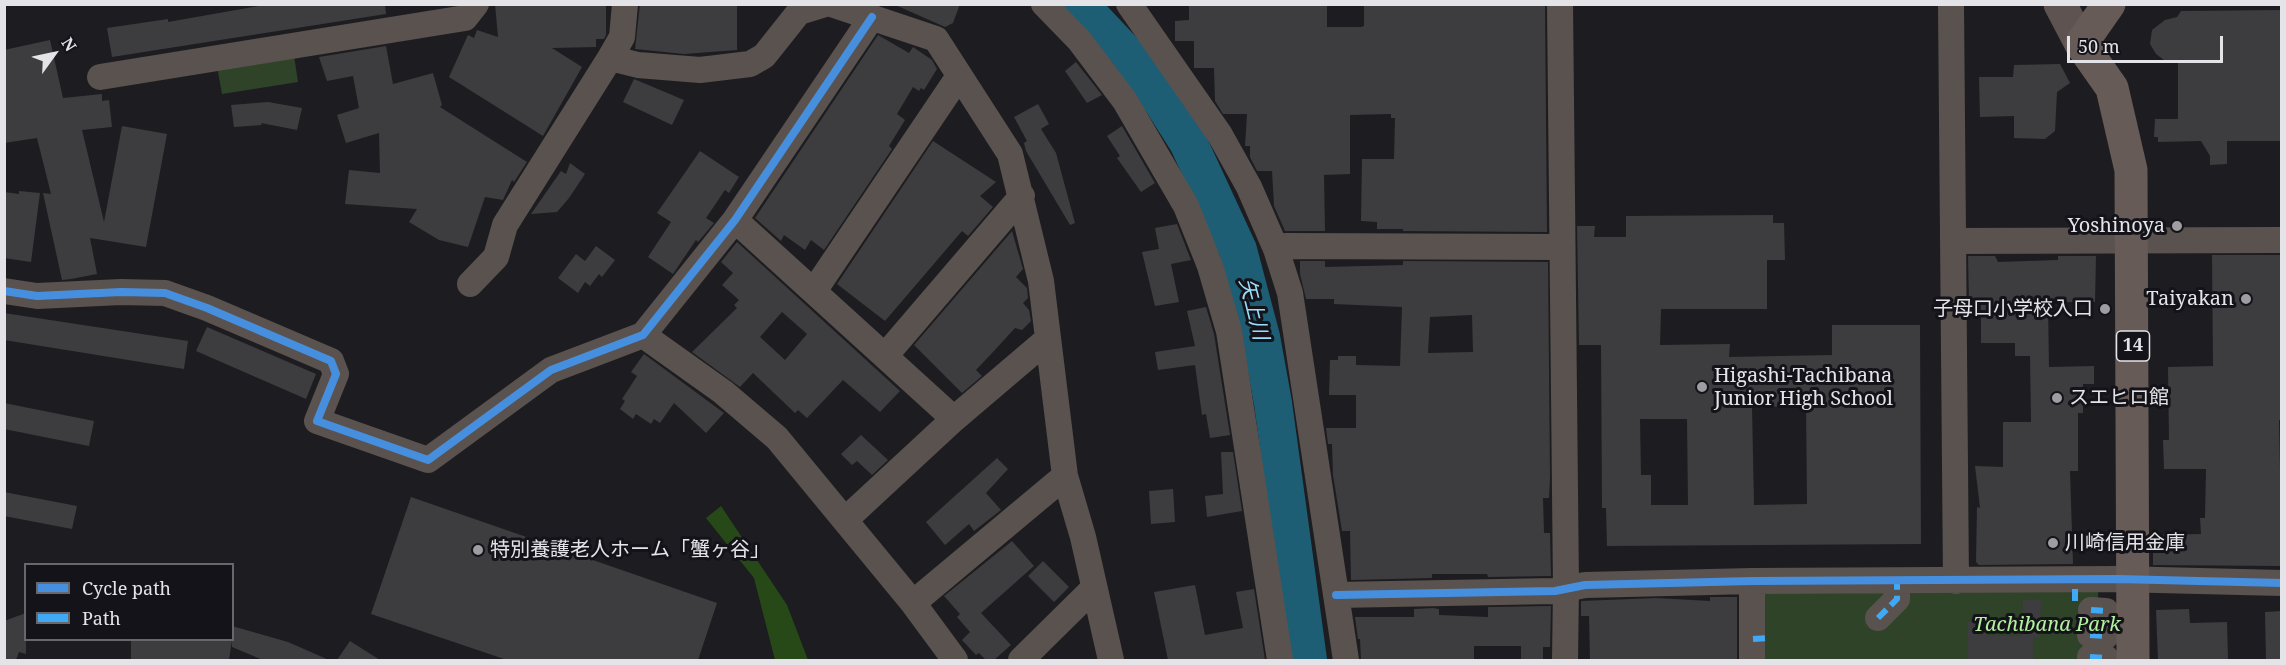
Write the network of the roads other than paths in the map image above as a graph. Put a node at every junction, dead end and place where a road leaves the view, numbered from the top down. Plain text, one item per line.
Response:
1 (476, 4) edge
2 (625, 4) edge
3 (825, 4) edge
4 (831, 4) edge
5 (1044, 4) edge
6 (1129, 4) edge
7 (1560, 4) edge
8 (1951, 4) edge
9 (2060, 4) edge
10 (2109, 4) edge
11 (872, 17) junction
12 (2081, 44) junction
13 (610, 58) junction
14 (959, 76) junction
15 (100, 77) dead end
16 (1022, 196) junction
17 (735, 220) junction
18 (2126, 239) junction
19 (2282, 240) edge
20 (1953, 241) junction
21 (1563, 248) junction
22 (1276, 249) junction
23 (470, 284) dead end
24 (4, 291) edge
25 (814, 291) junction
26 (643, 335) junction
27 (1048, 339) junction
28 (885, 356) junction
29 (954, 419) junction
30 (1065, 476) junction
31 (845, 520) junction
32 (2125, 580) junction
33 (1752, 581) junction
34 (1956, 581) junction
35 (1897, 582) junction
36 (2282, 583) edge
37 (1566, 588) junction
38 (1093, 589) junction
39 (1336, 595) junction
40 (913, 603) junction
41 (1878, 618) dead end
42 (2099, 631) edge
43 (1758, 646) edge
44 (955, 660) edge
45 (1021, 660) edge
46 (1111, 660) edge
47 (1280, 660) edge
48 (1346, 660) edge
49 (1565, 660) edge

1 - 15 street
2 - 13 street
3 - 13 street
4 - 11 street
5 - 47 street
6 - 22 street
7 - 21 street
8 - 20 street
9 - 12 street
10 - 12 main road
11 - 14 street
11 - 17 street
12 - 18 main road, 14
13 - 23 street
14 - 16 street
14 - 25 street
16 - 27 street
16 - 28 street
17 - 25 street
17 - 26 street
18 - 19 street
18 - 20 street
18 - 32 main road, 14
20 - 34 street
21 - 22 street
21 - 37 street
22 - 39 street
24 - 26 street
25 - 28 street
26 - 31 street
27 - 29 street
27 - 30 street
28 - 29 street
29 - 31 street
30 - 38 street
30 - 40 street
31 - 40 street
32 - 36 street
32 - 42 main road, 14
32 - 42 street
33 - 35 street
33 - 37 street
33 - 43 street
34 - 35 street
34 - 42 street
35 - 41 street
37 - 39 street
37 - 49 street
38 - 45 street
38 - 46 street
39 - 48 street
40 - 44 street

